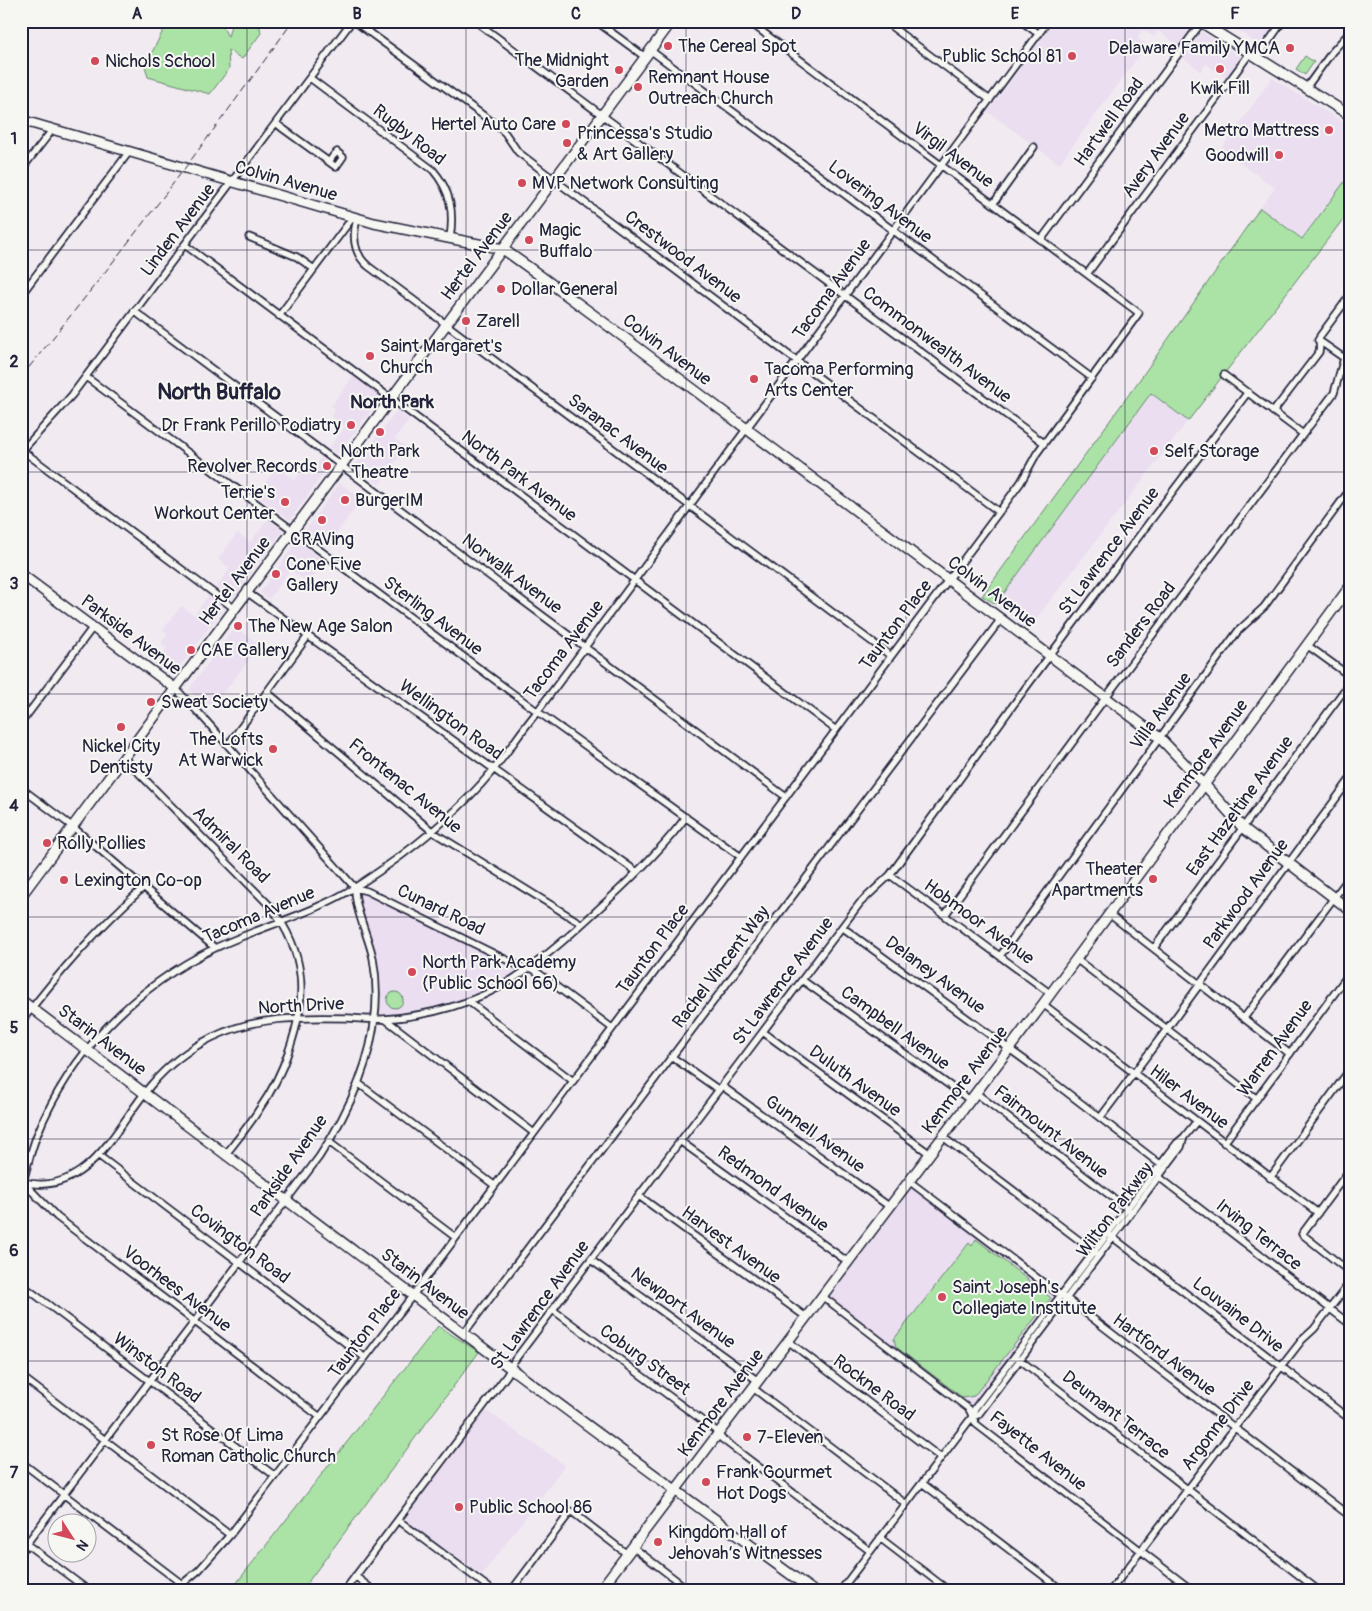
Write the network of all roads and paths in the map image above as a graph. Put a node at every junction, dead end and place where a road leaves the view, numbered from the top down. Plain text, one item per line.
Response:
1 (353, 21) edge
2 (475, 21) edge
3 (596, 21) edge
4 (672, 21) edge
5 (748, 21) edge
6 (884, 21) edge
7 (1021, 21) edge
8 (1048, 21) edge
9 (1283, 21) edge
10 (1203, 23) edge
11 (1351, 31) edge
12 (1039, 34) junction
13 (648, 54) junction
14 (1254, 56) junction
15 (310, 78) junction
16 (1306, 88) junction
17 (990, 100) junction
18 (603, 115) junction
19 (1351, 116) edge
20 (21, 120) edge
21 (276, 123) junction
22 (53, 129) junction
23 (1034, 147) dead end
24 (129, 152) junction
25 (329, 162) dead end
26 (942, 165) junction
27 (21, 170) edge
28 (555, 180) junction
29 (232, 183) junction
30 (993, 204) junction
31 (355, 218) junction
32 (893, 230) junction
33 (249, 236) dead end
34 (450, 238) junction
35 (1041, 240) junction
36 (185, 245) junction
37 (503, 250) junction
38 (314, 269) junction
39 (1088, 274) junction
40 (1351, 294) edge
41 (21, 295) edge
42 (846, 296) junction
43 (134, 311) junction
44 (1140, 313) joint
45 (279, 316) junction
46 (446, 325) junction
47 (1318, 340) junction
48 (1351, 348) edge
49 (1344, 358) junction
50 (798, 361) junction
51 (1224, 375) dead end
52 (86, 377) junction
53 (1092, 378) junction
54 (1248, 392) junction
55 (391, 399) junction
56 (1273, 412) junction
57 (747, 429) junction
58 (1303, 434) junction
59 (1044, 443) junction
60 (22, 452) edge
61 (342, 466) junction
62 (1351, 488) edge
63 (690, 506) junction
64 (999, 512) junction
65 (293, 531) junction
66 (21, 574) edge
67 (634, 580) junction
68 (949, 580) junction
69 (1351, 585) edge
70 (248, 593) junction
71 (236, 609) junction
72 (1001, 619) junction
73 (93, 627) junction
74 (308, 636) junction
75 (1307, 645) junction
76 (585, 647) junction
77 (891, 656) junction
78 (1050, 656) junction
79 (1351, 677) edge
80 (1351, 681) edge
81 (176, 689) junction
82 (267, 692) junction
83 (1106, 697) junction
84 (537, 712) junction
85 (21, 723) edge
86 (836, 730) junction
87 (1160, 738) junction
88 (228, 745) junction
89 (124, 758) junction
90 (493, 769) junction
91 (1351, 778) edge
92 (1204, 784) junction
93 (22, 791) edge
94 (786, 797) junction
95 (686, 817) junction
96 (74, 826) junction
97 (1242, 828) junction
98 (433, 832) junction
99 (740, 857) junction
100 (1288, 863) junction
101 (636, 872) junction
102 (890, 875) junction
103 (1351, 875) edge
104 (144, 887) junction
105 (355, 888) junction
106 (21, 896) edge
107 (1334, 898) junction
108 (1351, 911) edge
109 (1109, 914) junction
110 (945, 915) junction
111 (282, 922) junction
112 (582, 924) junction
113 (842, 926) junction
114 (215, 948) junction
115 (1154, 948) junction
116 (1000, 956) junction
117 (1076, 959) junction
118 (529, 967) junction
119 (1351, 971) edge
120 (802, 980) junction
121 (1200, 983) junction
122 (1050, 994) junction
123 (21, 1000) edge
124 (468, 1001) junction
125 (1043, 1004) junction
126 (32, 1008) junction
127 (299, 1018) junction
128 (1244, 1018) junction
129 (385, 1019) junction
130 (375, 1020) junction
131 (21, 1022) edge
132 (612, 1028) junction
133 (1167, 1028) junction
134 (763, 1032) junction
135 (1010, 1048) junction
136 (87, 1049) junction
137 (1290, 1054) junction
138 (672, 1057) junction
139 (1351, 1068) edge
140 (1134, 1074) junction
141 (573, 1081) junction
142 (358, 1082) junction
143 (720, 1088) junction
144 (145, 1093) junction
145 (973, 1097) junction
146 (1257, 1099) junction
147 (1100, 1118) junction
148 (1196, 1122) junction
149 (534, 1133) junction
150 (1184, 1136) junction
151 (943, 1137) junction
152 (680, 1141) junction
153 (329, 1142) junction
154 (1224, 1143) junction
155 (226, 1154) junction
156 (930, 1154) junction
157 (98, 1155) junction
158 (1160, 1164) junction
159 (1351, 1168) edge
160 (1159, 1177) junction
161 (1270, 1178) junction
162 (22, 1181) edge
163 (909, 1181) junction
164 (494, 1185) junction
165 (21, 1190) edge
166 (639, 1196) junction
167 (287, 1200) junction
168 (890, 1207) junction
169 (1126, 1208) junction
170 (1132, 1213) junction
171 (1318, 1213) junction
172 (1108, 1233) junction
173 (456, 1237) junction
174 (1113, 1238) junction
175 (1093, 1251) junction
176 (1099, 1256) junction
177 (591, 1260) junction
178 (239, 1262) junction
179 (848, 1262) junction
180 (1351, 1273) edge
181 (1351, 1281) edge
182 (21, 1284) edge
183 (413, 1295) junction
184 (822, 1296) junction
185 (1064, 1297) junction
186 (1329, 1308) junction
187 (553, 1310) junction
188 (806, 1317) junction
189 (194, 1322) junction
190 (1351, 1325) edge
191 (464, 1333) junction
192 (788, 1341) junction
193 (364, 1357) junction
194 (1018, 1358) junction
195 (1282, 1367) junction
196 (510, 1368) junction
197 (21, 1376) edge
198 (149, 1381) junction
199 (756, 1384) junction
200 (320, 1416) junction
201 (972, 1417) junction
202 (1351, 1420) edge
203 (1235, 1428) junction
204 (718, 1434) junction
205 (105, 1440) junction
206 (941, 1458) junction
207 (21, 1462) edge
208 (275, 1476) junction
209 (922, 1483) junction
210 (1188, 1489) junction
211 (676, 1490) junction
212 (64, 1494) junction
213 (906, 1504) junction
214 (1351, 1518) edge
215 (398, 1520) junction
216 (230, 1535) junction
217 (880, 1538) junction
218 (24, 1542) edge
219 (630, 1550) junction
220 (1141, 1550) junction
221 (21, 1551) edge
222 (870, 1551) junction
223 (355, 1576) junction
224 (182, 1584) junction
225 (88, 1590) edge
226 (175, 1590) edge
227 (345, 1590) edge
228 (373, 1590) edge
229 (492, 1590) edge
230 (512, 1590) edge
231 (600, 1590) edge
232 (689, 1590) edge
233 (812, 1590) edge
234 (841, 1590) edge
235 (948, 1590) edge
236 (1062, 1590) edge
237 (1111, 1590) edge
238 (1192, 1590) edge
239 (1318, 1590) edge

1 - 15 street, Linden Avenue
1 - 28 street, Crestwood Avenue
2 - 18 street, Commonwealth Avenue
3 - 13 street, Lovering Avenue
4 - 13 street, Hertel Avenue
5 - 26 street, Virgil Avenue
6 - 17 street
7 - 12 street
8 - 12 street, Tacoma Avenue
9 - 14 street, Avery Avenue
10 - 14 street
10 - 35 street, Hartwell Road
11 - 16 street
12 - 17 street, Tacoma Avenue
13 - 18 street, Hertel Avenue
13 - 32 street, Lovering Avenue
14 - 16 street
14 - 39 street, Avery Avenue
15 - 21 street, Linden Avenue
15 - 34 street, Rugby Road
16 - 19 street
17 - 26 street, Tacoma Avenue
18 - 28 street, Hertel Avenue
18 - 42 street, Commonwealth Avenue
20 - 22 street, Colvin Avenue
21 - 25 street
21 - 29 street, Linden Avenue
22 - 24 street, Colvin Avenue
22 - 27 street
23 - 30 street
24 - 29 street, Colvin Avenue
24 - 41 street
26 - 30 street, Virgil Avenue
26 - 32 street, Tacoma Avenue
28 - 37 street, Hertel Avenue
28 - 50 street, Crestwood Avenue
29 - 31 street, Colvin Avenue
29 - 36 street, Linden Avenue
30 - 35 street, Virgil Avenue
31 - 34 street, Colvin Avenue
31 - 38 street
31 - 46 street, Saranac Avenue
32 - 42 street, Tacoma Avenue
32 - 53 street, Lovering Avenue
33 - 38 street
34 - 37 street, Colvin Avenue
35 - 39 street, Virgil Avenue
36 - 43 street, Linden Avenue
36 - 45 street, North Park Avenue
37 - 46 street, Hertel Avenue
37 - 57 street, Colvin Avenue
38 - 45 street
39 - 44 street, Virgil Avenue
40 - 47 street
42 - 50 street, Tacoma Avenue
42 - 59 street, Commonwealth Avenue
43 - 52 street, Linden Avenue
43 - 61 street
44 - 53 street, Taunton Place
45 - 55 street, North Park Avenue
46 - 55 street, Hertel Avenue
46 - 63 street, Saranac Avenue
47 - 49 street
47 - 56 street
48 - 49 street, Sanders Road
49 - 58 street, Sanders Road
50 - 57 street, Tacoma Avenue
50 - 64 street, Crestwood Avenue
51 - 54 street
52 - 60 street, Linden Avenue
52 - 65 street, Sterling Avenue
53 - 59 street, Taunton Place
54 - 56 street
54 - 78 street, St Lawrence Avenue
55 - 61 street, Hertel Avenue
55 - 67 street, North Park Avenue
56 - 58 street
57 - 63 street, Tacoma Avenue
57 - 68 street, Colvin Avenue
58 - 83 street, Sanders Road
59 - 64 street, Taunton Place
60 - 71 street
61 - 65 street, Hertel Avenue
61 - 76 street, Norwalk Avenue
62 - 87 street, Villa Avenue
63 - 67 street, Tacoma Avenue
63 - 77 street, Saranac Avenue
64 - 68 street, Taunton Place
65 - 70 street, Hertel Avenue
65 - 84 street, Sterling Avenue
66 - 73 street, Parkside Avenue
67 - 76 street, Tacoma Avenue
67 - 86 street, North Park Avenue
68 - 72 street, Colvin Avenue
68 - 77 street, Taunton Place
69 - 75 street, Kenmore Avenue
70 - 71 street, Hertel Avenue
70 - 74 street, Wellington Road
71 - 81 street, Hertel Avenue
72 - 78 street, Colvin Avenue
72 - 138 street, Rachel Vincent Way
73 - 81 street, Parkside Avenue
73 - 85 street
74 - 82 street
74 - 90 street, Wellington Road
75 - 79 street
75 - 92 street, Kenmore Avenue
76 - 84 street, Tacoma Avenue
76 - 94 street, Norwalk Avenue
77 - 86 street, Taunton Place
78 - 83 street, Colvin Avenue
78 - 102 street, St Lawrence Avenue
80 - 97 street, East Hazeltine Avenue
81 - 88 street, Parkside Avenue
81 - 89 street, Hertel Avenue
82 - 88 street
82 - 98 street, Frontenac Avenue
83 - 87 street, Colvin Avenue
83 - 110 street, Sanders Road
84 - 90 street, Tacoma Avenue
84 - 95 street, Sterling Avenue
86 - 94 street, Taunton Place
87 - 92 street, Colvin Avenue
87 - 116 street, Villa Avenue
88 - 105 street, Parkside Avenue
89 - 96 street, Hertel Avenue
89 - 111 street, Admiral Road
90 - 98 street, Tacoma Avenue
90 - 101 street, Wellington Road
91 - 100 street, Parkwood Avenue
92 - 97 street, Colvin Avenue
92 - 109 street, Kenmore Avenue
93 - 96 street
94 - 99 street, Taunton Place
95 - 99 street, Sterling Avenue
95 - 101 street
96 - 104 street
96 - 106 street, Hertel Avenue
97 - 100 street, Colvin Avenue
97 - 115 street, East Hazeltine Avenue
98 - 105 street, Tacoma Avenue
98 - 112 street, Frontenac Avenue
99 - 132 street, Taunton Place
100 - 107 street, Colvin Avenue
100 - 121 street, Parkwood Avenue
101 - 112 street
102 - 110 street, Hobmoor Avenue
102 - 113 street, St Lawrence Avenue
103 - 107 street
104 - 114 street
104 - 126 street
105 - 111 street, Tacoma Avenue
105 - 118 street, Cunard Road
105 - 130 street, Parkside Avenue
107 - 108 street, Colvin Avenue
107 - 128 street
109 - 115 street
109 - 117 street, Kenmore Avenue
110 - 116 street, Hobmoor Avenue
111 - 114 street, Tacoma Avenue
111 - 127 street, Admiral Road
112 - 118 street
113 - 120 street, St Lawrence Avenue
113 - 135 street, Delaney Avenue
114 - 136 street, Tacoma Avenue
115 - 121 street
116 - 122 street, Hobmoor Avenue
117 - 122 street, Kenmore Avenue
117 - 133 street
118 - 124 street
118 - 132 street, Cunard Road
119 - 137 street, Warren Avenue
120 - 134 street, St Lawrence Avenue
120 - 145 street, Campbell Avenue
121 - 128 street
121 - 133 street, Parkwood Avenue
122 - 125 street, Kenmore Avenue
123 - 126 street, Starin Avenue
124 - 129 street
124 - 141 street
125 - 135 street, Kenmore Avenue
125 - 140 street, Hiler Avenue
126 - 131 street
126 - 136 street, Starin Avenue
127 - 130 street, North Drive
127 - 144 street, North Drive
127 - 155 street, Admiral Road
128 - 137 street
129 - 130 street, North Drive
129 - 149 street
130 - 142 street, Parkside Avenue
132 - 141 street, Taunton Place
133 - 140 street, Parkwood Avenue
133 - 146 street
134 - 143 street, St Lawrence Avenue
134 - 156 street, Duluth Avenue
135 - 145 street, Kenmore Avenue
135 - 147 street, Delaney Avenue
136 - 144 street, Starin Avenue
136 - 162 street, Tacoma Avenue
137 - 146 street, Warren Avenue
138 - 143 street, Gunnell Avenue
138 - 191 street, Rachel Vincent Way
139 - 161 street
140 - 147 street, Parkwood Avenue
140 - 148 street, Hiler Avenue
141 - 149 street, Taunton Place
142 - 153 street, Parkside Avenue
142 - 164 street
143 - 152 street, St Lawrence Avenue
143 - 168 street, Gunnell Avenue
144 - 155 street, Starin Avenue
144 - 157 street, North Drive
145 - 151 street, Kenmore Avenue
145 - 169 street, Fairmount Avenue
146 - 154 street, Warren Avenue
147 - 158 street, Delaney Avenue
148 - 150 street, Wilton Parkway
148 - 154 street, Hiler Avenue
149 - 164 street, Taunton Place
150 - 158 street, Wilton Parkway
150 - 160 street, Wilton Parkway
151 - 156 street, Kenmore Avenue
151 - 175 street
152 - 166 street, St Lawrence Avenue
152 - 179 street, Redmond Avenue
153 - 167 street, Parkside Avenue
153 - 173 street
154 - 161 street, Hiler Avenue
155 - 167 street, Starin Avenue
156 - 163 street, Kenmore Avenue
157 - 162 street, North Drive
157 - 178 street, Covington Road
158 - 160 street
158 - 169 street, Wilton Parkway
159 - 171 street
160 - 170 street, Wilton Parkway
160 - 186 street, Irving Terrace
161 - 171 street, Hiler Avenue
162 - 165 street, Tacoma Avenue
162 - 189 street, Voorhees Avenue
163 - 168 street, Kenmore Avenue
163 - 185 street, Hartford Avenue
164 - 173 street, Taunton Place
166 - 177 street, St Lawrence Avenue
166 - 188 street, Harvest Avenue
167 - 178 street, Parkside Avenue
167 - 183 street, Starin Avenue
168 - 179 street, Kenmore Avenue
169 - 170 street, Fairmount Avenue
169 - 172 street, Wilton Parkway
170 - 174 street, Wilton Parkway
171 - 180 street
172 - 174 street, Louvaine Drive
172 - 175 street, Wilton Parkway
173 - 183 street, Taunton Place
174 - 176 street, Wilton Parkway
174 - 195 street, Louvaine Drive
175 - 176 street
175 - 185 street, Wilton Parkway
176 - 185 street, Wilton Parkway
177 - 187 street, St Lawrence Avenue
177 - 199 street, Newport Avenue
178 - 189 street, Parkside Avenue
178 - 193 street, Covington Road
179 - 184 street, Kenmore Avenue
181 - 186 street, Argonne Drive
182 - 198 street, Winston Road
183 - 191 street, Starin Avenue
183 - 193 street, Taunton Place
184 - 188 street, Kenmore Avenue
184 - 201 street, Fayette Avenue
185 - 194 street, Wilton Parkway
185 - 203 street, Hartford Avenue
186 - 190 street, Irving Terrace
186 - 195 street, Argonne Drive
187 - 196 street, St Lawrence Avenue
187 - 204 street, Coburg Street
188 - 192 street, Kenmore Avenue
189 - 198 street, Parkside Avenue
189 - 200 street, Voorhees Avenue
191 - 196 street, Starin Avenue
192 - 199 street, Kenmore Avenue
192 - 206 street, Rockne Road
193 - 200 street, Taunton Place
194 - 201 street, Wilton Parkway
194 - 210 street, Deumant Terrace
195 - 202 street, Louvaine Drive
195 - 203 street, Argonne Drive
196 - 211 street, Starin Avenue
196 - 215 street, St Lawrence Avenue
197 - 205 street
198 - 205 street, Parkside Avenue
198 - 208 street, Winston Road
199 - 204 street, Kenmore Avenue
199 - 213 street, Newport Avenue
200 - 208 street, Taunton Place
201 - 206 street, Wilton Parkway
201 - 220 street, Fayette Avenue
203 - 210 street, Argonne Drive
203 - 214 street, Hartford Avenue
204 - 211 street, Kenmore Avenue
204 - 222 street, Coburg Street
205 - 212 street, Parkside Avenue
205 - 216 street
206 - 209 street, Wilton Parkway
207 - 212 street
208 - 216 street, Taunton Place
209 - 213 street, Wilton Parkway
209 - 236 street
210 - 220 street, Argonne Drive
210 - 239 street, Deumant Terrace
211 - 219 street, Kenmore Avenue
211 - 233 street, Starin Avenue
212 - 218 street, Parkside Avenue
212 - 224 street
213 - 217 street, Wilton Parkway
215 - 223 street, St Lawrence Avenue
215 - 229 street
216 - 224 street, Taunton Place
217 - 222 street, Wilton Parkway
217 - 235 street
218 - 221 street, Parkside Avenue
218 - 225 street
219 - 230 street
219 - 231 street, Kenmore Avenue
219 - 232 street
220 - 237 street, Argonne Drive
220 - 238 street, Fayette Avenue
222 - 234 street
223 - 227 street, St Lawrence Avenue
223 - 228 street
224 - 226 street, Taunton Place

